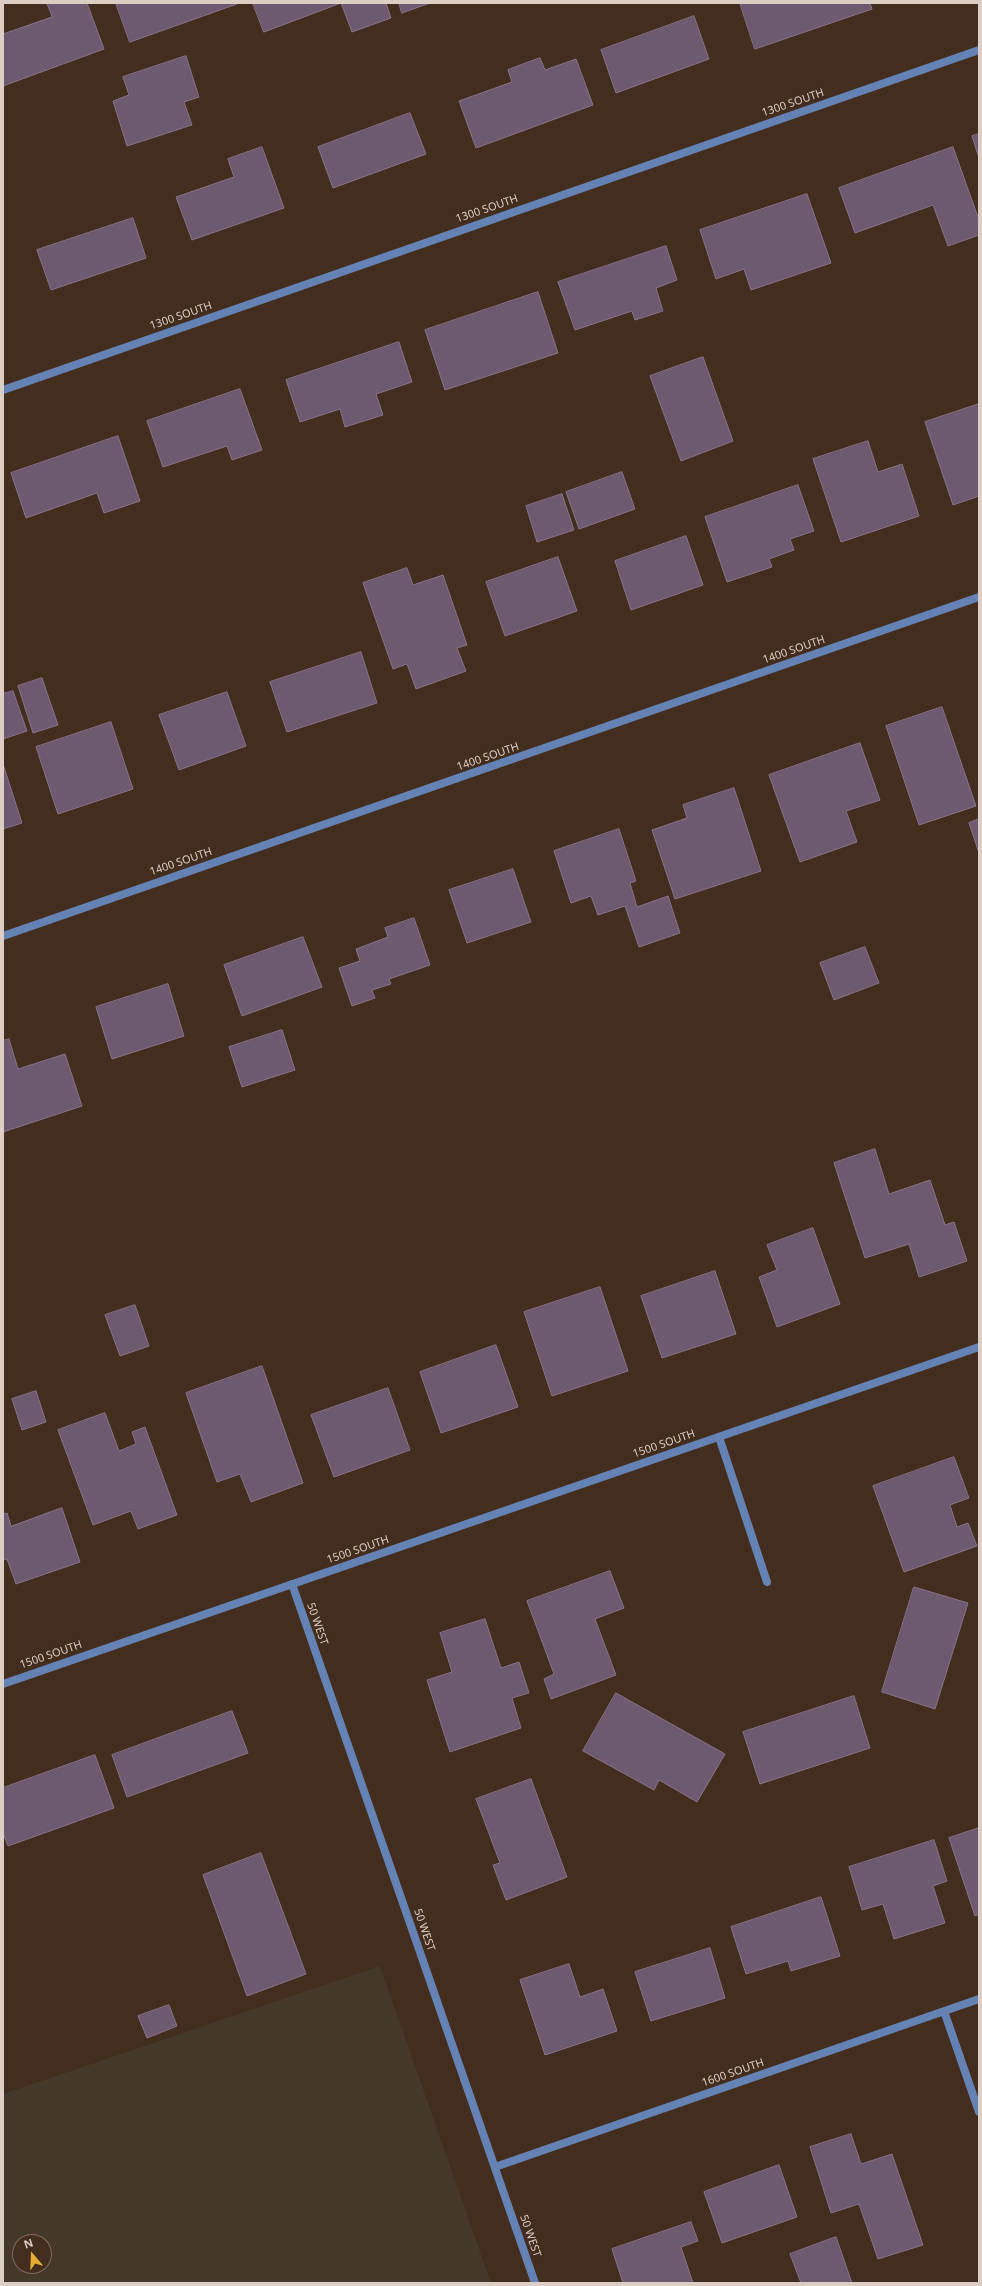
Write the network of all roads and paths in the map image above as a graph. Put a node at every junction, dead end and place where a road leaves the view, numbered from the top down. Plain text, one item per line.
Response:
1 (979, 50) edge
2 (3, 390) edge
3 (979, 597) edge
4 (3, 936) edge
5 (979, 1347) edge
6 (719, 1437) junction
7 (767, 1582) dead end
8 (292, 1584) junction
9 (3, 1684) edge
10 (979, 1999) edge
11 (944, 2011) junction
12 (979, 2112) edge
13 (495, 2167) junction
14 (535, 2283) edge

1 - 2 street, 1300 SOUTH
3 - 4 street, 1400 SOUTH
5 - 6 street, 1500 SOUTH
6 - 7 street
6 - 8 street, 1500 SOUTH
8 - 9 street, 1500 SOUTH
8 - 13 street, 50 WEST
10 - 11 street, 1600 SOUTH
11 - 12 street
11 - 13 street, 1600 SOUTH
13 - 14 street, 50 WEST

